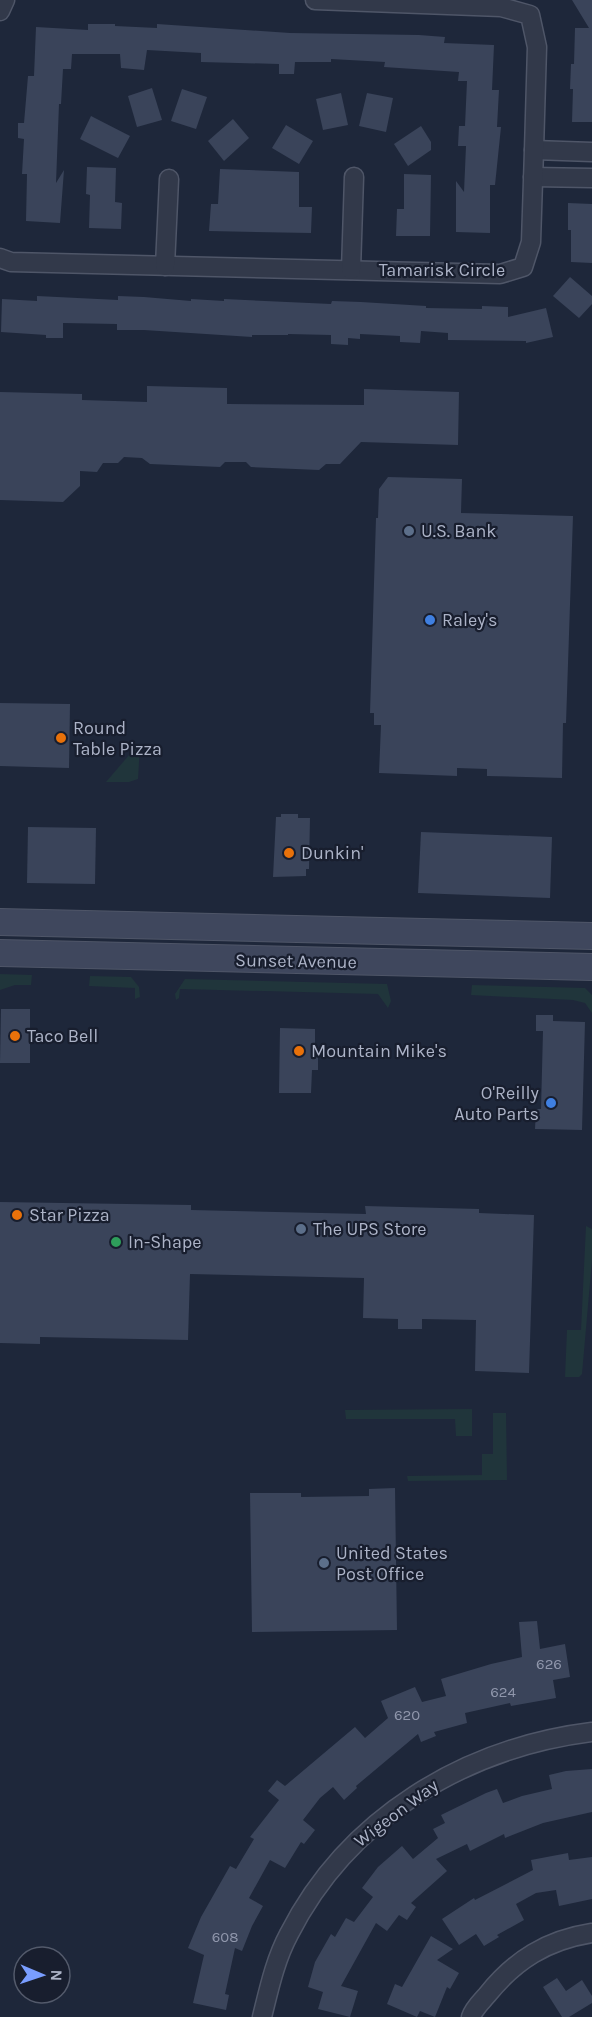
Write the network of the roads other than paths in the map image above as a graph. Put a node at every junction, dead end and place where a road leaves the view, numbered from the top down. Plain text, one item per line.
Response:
1 (5, 0) edge
2 (315, 0) edge
3 (0, 11) edge
4 (534, 150) junction
5 (592, 152) edge
6 (354, 177) dead end
7 (533, 177) junction
8 (592, 178) edge
9 (169, 179) dead end
10 (0, 258) edge
11 (165, 266) junction
12 (351, 270) junction
13 (0, 922) edge
14 (592, 936) edge
15 (0, 953) edge
16 (592, 968) edge
17 (592, 1732) edge
18 (592, 1933) edge
19 (262, 2017) edge
20 (471, 2017) edge

1 - 3 street
2 - 4 street, Tamarisk Circle
4 - 5 street
4 - 7 street, Tamarisk Circle
6 - 12 street
7 - 8 street
7 - 12 street, Tamarisk Circle
9 - 11 street
10 - 11 street, Tamarisk Circle
11 - 12 street, Tamarisk Circle
13 - 14 main road, Sunset Avenue
15 - 16 main road, Sunset Avenue
17 - 19 street, Wigeon Way
18 - 20 street

